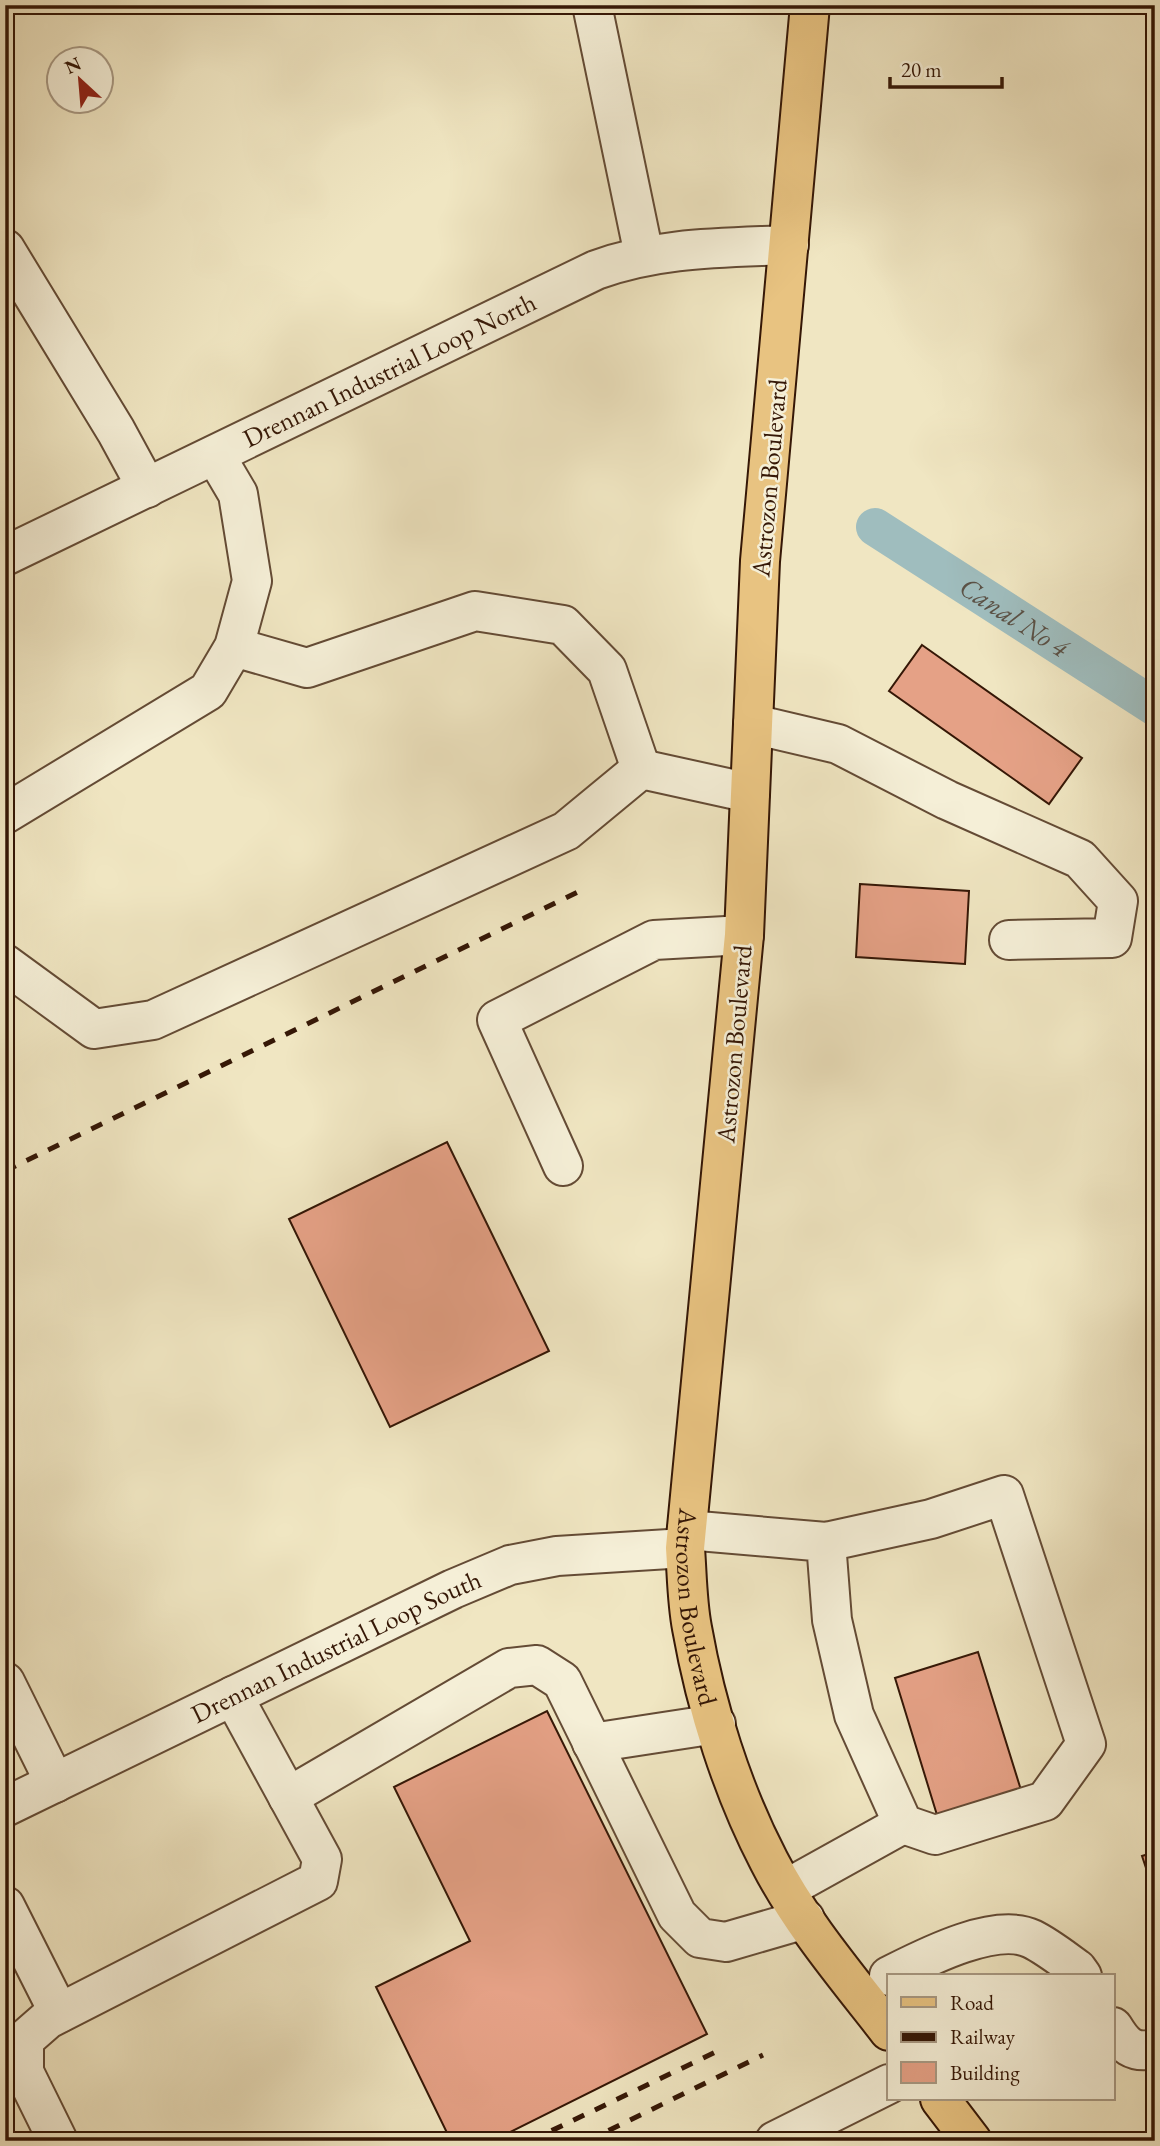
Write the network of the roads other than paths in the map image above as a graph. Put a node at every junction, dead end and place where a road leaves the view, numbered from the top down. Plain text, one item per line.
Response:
1 (592, 5) edge
2 (810, 5) edge
3 (789, 245) junction
4 (5, 249) edge
5 (644, 255) junction
6 (215, 455) junction
7 (147, 488) junction
8 (5, 556) edge
9 (234, 647) junction
10 (753, 724) junction
11 (641, 769) junction
12 (750, 793) junction
13 (5, 814) edge
14 (744, 936) junction
15 (1009, 940) dead end
16 (5, 964) edge
17 (563, 1166) dead end
18 (686, 1539) junction
19 (826, 1542) junction
20 (5, 1682) edge
21 (233, 1696) junction
22 (716, 1724) junction
23 (592, 1743) junction
24 (55, 1783) junction
25 (288, 1797) junction
26 (5, 1807) edge
27 (903, 1824) junction
28 (795, 1904) junction
29 (5, 1906) edge
30 (895, 1974) edge
31 (1081, 1974) edge
32 (879, 1982) edge
33 (59, 2013) junction
34 (887, 2021) edge
35 (1114, 2029) edge
36 (1155, 2049) edge
37 (887, 2085) edge
38 (941, 2100) edge
39 (58, 2141) edge
40 (775, 2141) edge
41 (972, 2141) edge

1 - 5 street
2 - 3 main road, Astrozon Boulevard
3 - 5 street, Drennan Industrial Loop North
3 - 10 main road, Astrozon Boulevard
4 - 7 street
5 - 6 street, Drennan Industrial Loop North
6 - 7 street, Drennan Industrial Loop North
6 - 9 street
7 - 8 street, Drennan Industrial Loop North
9 - 11 street
9 - 13 street
10 - 12 main road, Astrozon Boulevard
10 - 15 street
11 - 12 street
11 - 16 street
12 - 14 main road, Astrozon Boulevard
14 - 17 street
14 - 18 main road, Astrozon Boulevard
18 - 19 street, Drennan Industrial Loop South
18 - 21 street, Drennan Industrial Loop South
18 - 22 main road, Astrozon Boulevard
19 - 27 street
19 - 27 street, Drennan Industrial Loop South
20 - 24 street
21 - 24 street, Drennan Industrial Loop South
21 - 25 street
22 - 23 street
22 - 28 main road, Astrozon Boulevard
23 - 25 street
23 - 28 street
24 - 26 street, Drennan Industrial Loop South
25 - 33 street
27 - 28 street
28 - 32 main road, Astrozon Boulevard
29 - 33 street
30 - 31 street
32 - 34 main road, Astrozon Boulevard
33 - 39 street
35 - 36 street
37 - 40 street
38 - 41 main road

